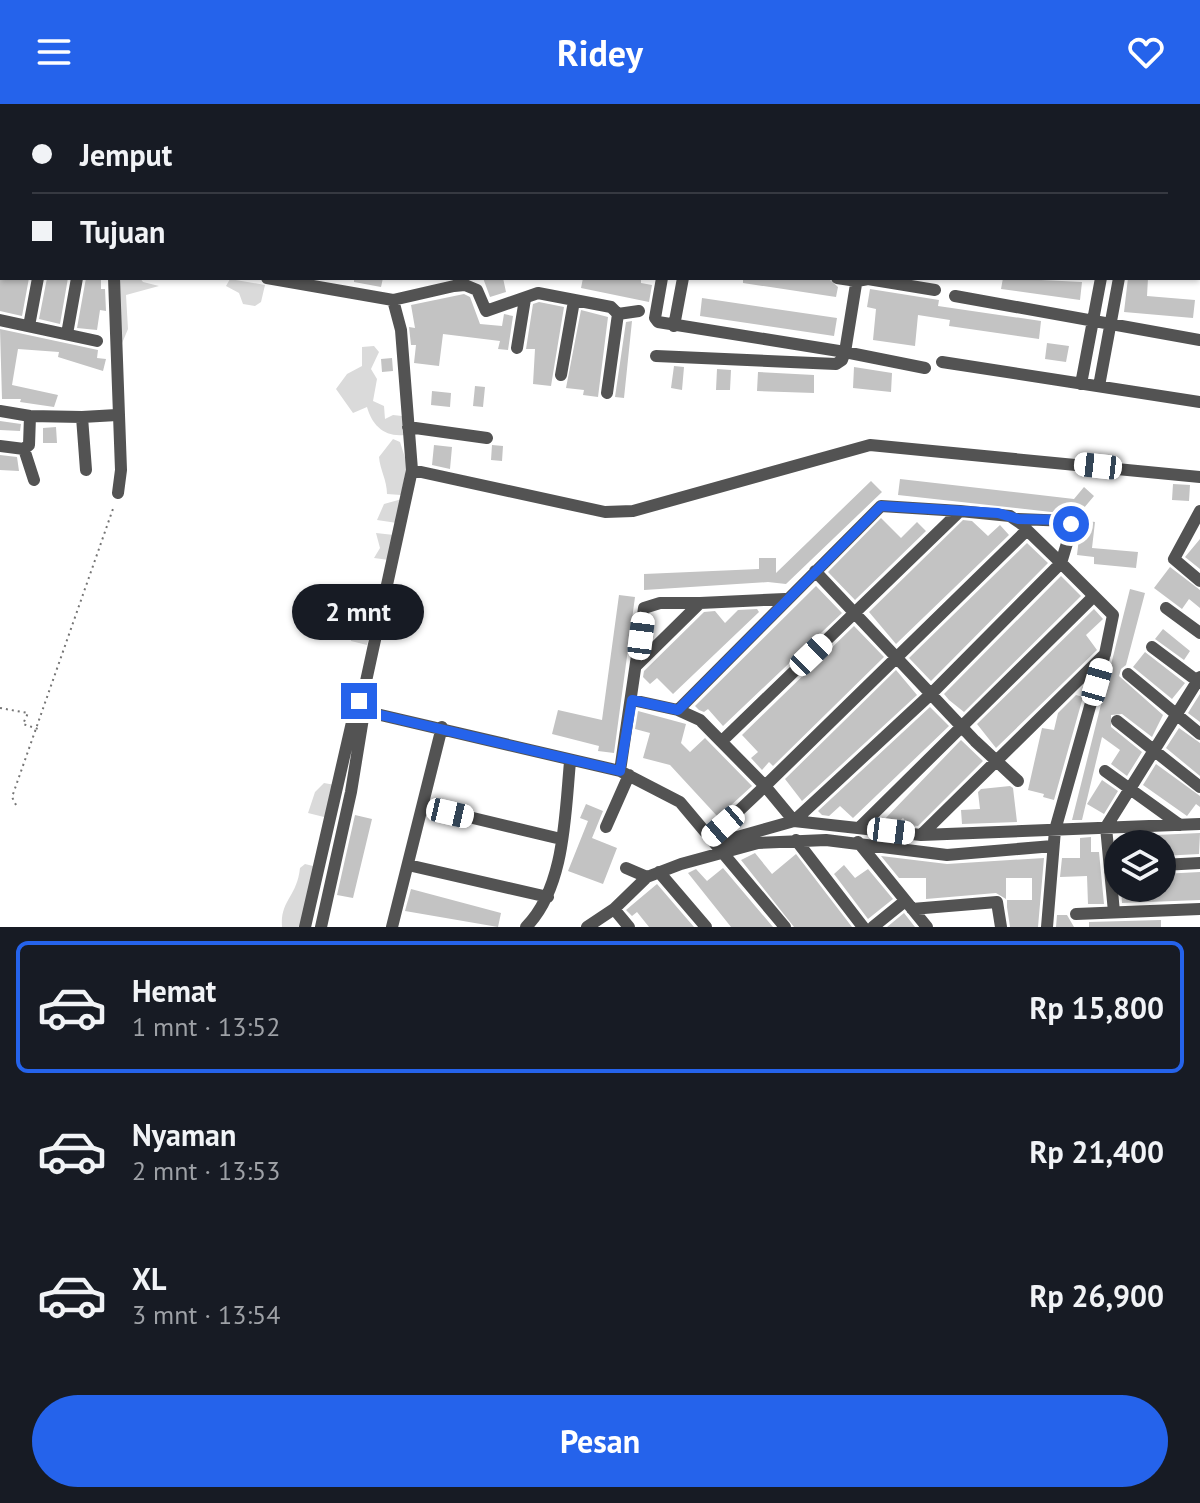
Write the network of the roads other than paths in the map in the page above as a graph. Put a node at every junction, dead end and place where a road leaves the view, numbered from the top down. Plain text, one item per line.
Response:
1 (38, 280) edge
2 (77, 280) edge
3 (114, 280) edge
4 (278, 280) edge
5 (662, 280) edge
6 (683, 280) edge
7 (862, 280) edge
8 (869, 280) edge
9 (1101, 280) edge
10 (1119, 280) edge
11 (935, 290) dead end
12 (955, 296) dead end
13 (525, 299) junction
14 (393, 300) junction
15 (574, 301) junction
16 (639, 311) dead end
17 (618, 314) junction
18 (1094, 319) junction
19 (0, 320) edge
20 (1111, 323) junction
21 (29, 326) junction
22 (674, 326) junction
23 (67, 334) junction
24 (750, 339) junction
25 (1200, 340) edge
26 (97, 341) dead end
27 (517, 348) dead end
28 (845, 352) junction
29 (656, 356) dead end
30 (747, 359) junction
31 (942, 362) dead end
32 (925, 368) dead end
33 (561, 375) dead end
34 (1081, 384) junction
35 (1099, 386) junction
36 (607, 393) dead end
37 (1200, 402) edge
38 (0, 411) edge
39 (117, 415) junction
40 (30, 416) junction
41 (82, 417) junction
42 (408, 427) junction
43 (487, 438) dead end
44 (0, 446) edge
45 (24, 449) junction
46 (86, 470) dead end
47 (412, 470) junction
48 (1200, 477) edge
49 (34, 480) dead end
50 (118, 493) road end
51 (960, 511) junction
52 (1200, 511) edge
53 (1018, 519) junction
54 (1196, 529) edge
55 (1027, 530) junction
56 (1061, 563) junction
57 (815, 571) junction
58 (1200, 581) edge
59 (1093, 597) junction
60 (785, 599) junction
61 (700, 603) junction
62 (1166, 608) dead end
63 (855, 612) junction
64 (1200, 633) edge
65 (1152, 647) dead end
66 (1105, 654) junction
67 (896, 655) junction
68 (637, 665) junction
69 (1128, 674) dead end
70 (1199, 680) edge
71 (932, 693) junction
72 (632, 700) junction
73 (360, 710) junction
74 (678, 710) junction
75 (1176, 715) junction
76 (1117, 721) dead end
77 (962, 726) junction
78 (442, 727) junction
79 (1200, 734) edge
80 (723, 740) junction
81 (1153, 750) junction
82 (996, 761) junction
83 (570, 762) junction
84 (1105, 771) dead end
85 (624, 773) junction
86 (1018, 781) dead end
87 (765, 786) junction
88 (1131, 786) junction
89 (1200, 787) edge
90 (423, 806) junction
91 (794, 821) junction
92 (1200, 824) edge
93 (1180, 825) junction
94 (606, 827) dead end
95 (860, 827) junction
96 (1106, 827) junction
97 (1055, 830) junction
98 (1107, 830) edge
99 (921, 835) junction
100 (561, 839) junction
101 (796, 840) junction
102 (858, 842) junction
103 (717, 844) junction
104 (1053, 846) junction
105 (1200, 863) edge
106 (1176, 864) edge
107 (408, 865) junction
108 (626, 868) dead end
109 (653, 875) junction
110 (548, 897) junction
111 (1114, 902) edge
112 (909, 905) junction
113 (614, 909) junction
114 (1200, 909) edge
115 (1114, 912) junction
116 (1076, 914) dead end
117 (305, 927) edge
118 (321, 927) edge
119 (393, 927) edge
120 (526, 927) edge
121 (587, 927) edge
122 (629, 927) edge
123 (706, 927) edge
124 (785, 927) edge
125 (863, 927) edge
126 (873, 927) edge
127 (927, 927) edge
128 (1001, 927) edge
129 (1047, 927) edge

1 - 21 street
2 - 23 street
3 - 39 street
4 - 14 street
5 - 22 street
6 - 22 street
7 - 28 street
8 - 11 street
9 - 18 street
10 - 20 street
12 - 18 street
13 - 14 street
13 - 15 street
13 - 27 street
14 - 42 street
15 - 17 street
15 - 33 street
16 - 17 street
17 - 36 street
18 - 20 street
18 - 34 street
19 - 21 street
20 - 25 street
20 - 35 street
21 - 23 street
22 - 24 street
23 - 26 street
24 - 28 street
24 - 30 street
28 - 30 street
28 - 32 street
29 - 30 street
31 - 34 street
34 - 35 street
35 - 37 street
38 - 40 street
39 - 41 street
39 - 50 street
40 - 41 street
40 - 45 street
41 - 46 street
42 - 43 street
42 - 47 street
44 - 45 street
45 - 49 street
47 - 48 street
47 - 73 street
51 - 53 street
51 - 57 street
51 - 63 street
52 - 54 street
53 - 55 street
53 - 56 street
54 - 58 street
55 - 56 street
55 - 67 street
56 - 59 street
56 - 71 street
57 - 60 street
57 - 63 street
59 - 66 street
59 - 77 street
60 - 61 street
60 - 74 street
61 - 68 street
61 - 68 street
62 - 64 street
63 - 67 street
63 - 80 street
65 - 70 street
66 - 82 street
66 - 97 street
67 - 71 street
67 - 87 street
68 - 72 street
69 - 75 street
70 - 75 street
71 - 77 street
71 - 91 street
72 - 74 street
72 - 85 street
73 - 78 street
73 - 117 street
73 - 118 street
74 - 80 street
75 - 79 street
75 - 81 street
76 - 81 street
77 - 82 street
77 - 95 street
78 - 83 street
78 - 90 street
80 - 87 street
81 - 88 street
81 - 89 street
82 - 86 street
82 - 99 street
83 - 85 street
83 - 100 street
84 - 88 street
85 - 94 street
85 - 103 street
87 - 91 street
87 - 103 street
88 - 93 street
88 - 96 street
90 - 100 street
90 - 107 street
91 - 95 street
91 - 103 street
92 - 93 street
93 - 96 street
95 - 99 street
96 - 97 street
96 - 98 street
97 - 99 street
97 - 104 street
100 - 110 street
101 - 102 street
101 - 103 street
101 - 125 street
102 - 104 street
102 - 112 street
103 - 109 street
103 - 124 street
104 - 129 street
105 - 106 street
107 - 110 street
107 - 119 street
108 - 109 street
109 - 113 street
109 - 123 street
110 - 120 street
111 - 115 street
112 - 126 street
112 - 127 street
112 - 128 street
113 - 121 street
113 - 122 street
114 - 115 street
115 - 116 street

